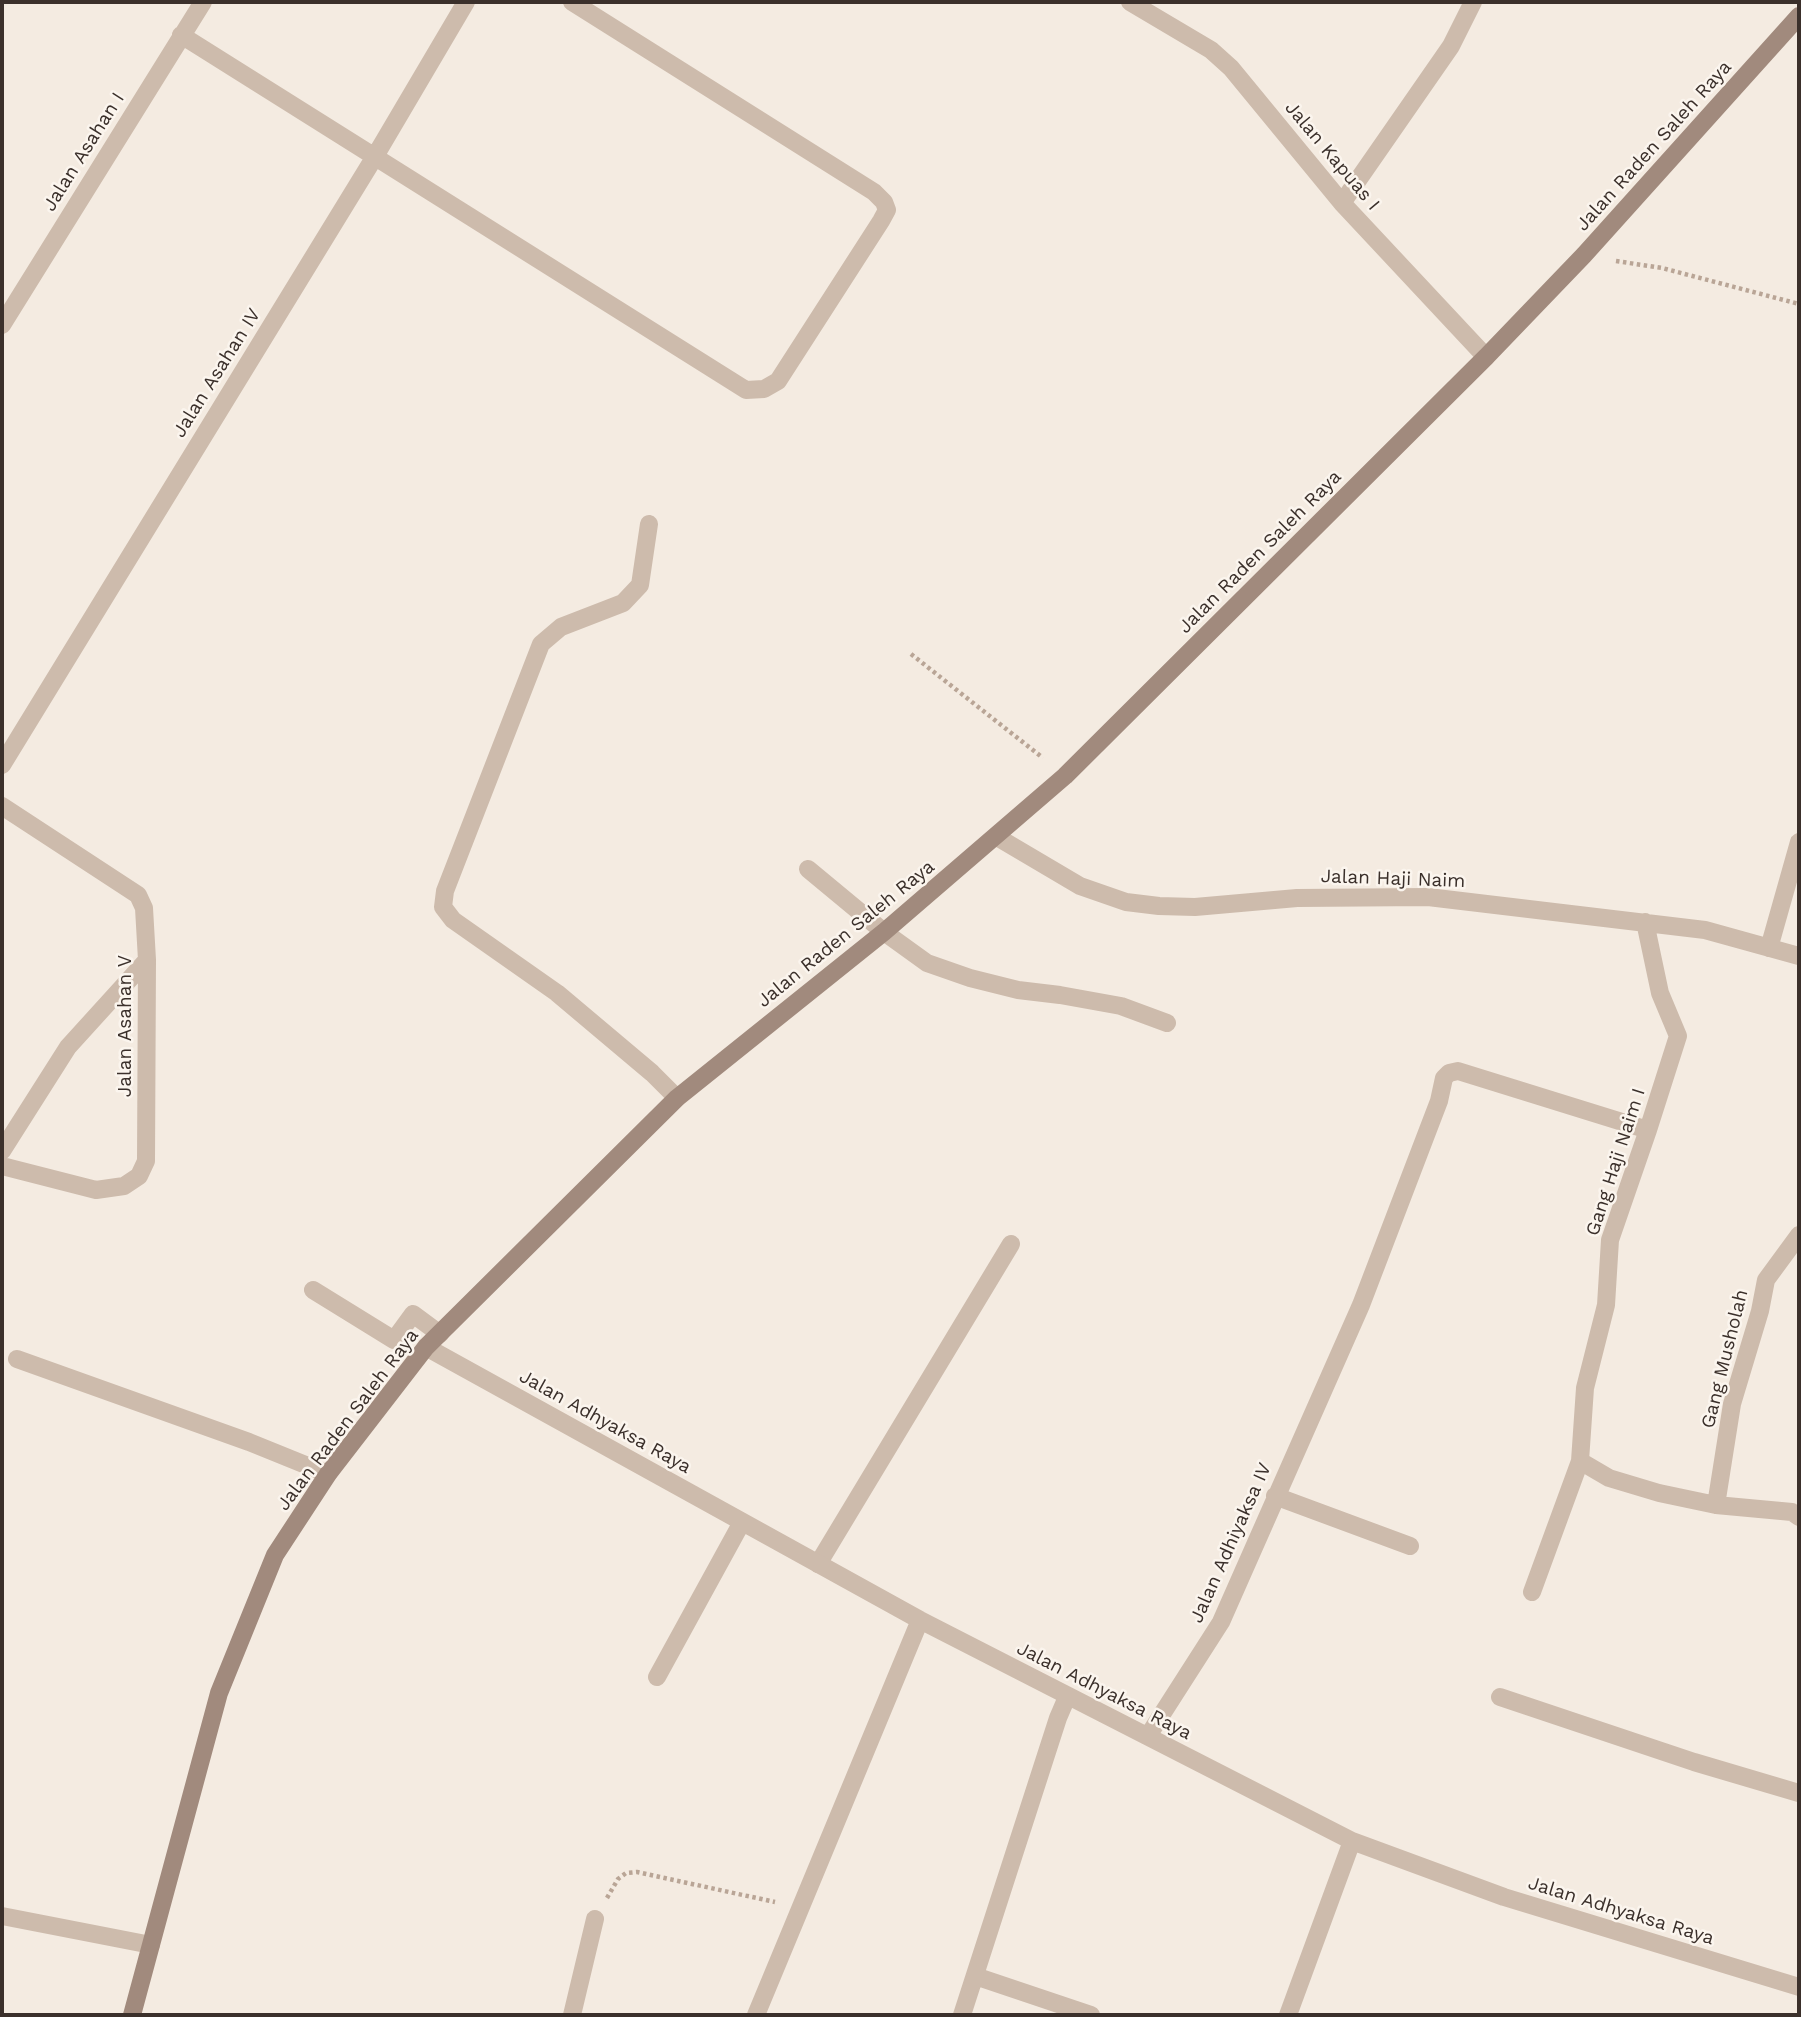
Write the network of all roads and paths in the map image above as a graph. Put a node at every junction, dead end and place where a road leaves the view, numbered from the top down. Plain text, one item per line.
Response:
1 (203, 2) edge
2 (466, 2) edge
3 (572, 2) edge
4 (1130, 2) edge
5 (1473, 2) edge
6 (1799, 16) edge
7 (181, 35) junction
8 (374, 158) junction
9 (1342, 203) junction
10 (1584, 256) junction
11 (1799, 304) edge
12 (2, 325) edge
13 (1486, 357) junction
14 (649, 524) dead end
15 (911, 654) dead end
16 (2, 765) edge
17 (1065, 776) junction
18 (2, 806) edge
19 (997, 837) junction
20 (1799, 842) edge
21 (808, 869) dead end
22 (1645, 922) junction
23 (884, 932) junction
24 (1769, 948) junction
25 (1799, 956) edge
26 (147, 960) junction
27 (1167, 1023) dead end
28 (677, 1098) junction
29 (1648, 1130) junction
30 (2, 1151) edge
31 (2, 1166) edge
32 (1799, 1235) edge
33 (1011, 1244) dead end
34 (313, 1290) dead end
35 (440, 1334) junction
36 (426, 1347) junction
37 (17, 1359) dead end
38 (1580, 1461) junction
39 (328, 1474) junction
40 (1275, 1496) junction
41 (1716, 1505) junction
42 (1799, 1517) edge
43 (742, 1522) junction
44 (1410, 1546) dead end
45 (818, 1564) junction
46 (1532, 1592) dead end
47 (920, 1620) junction
48 (657, 1677) dead end
49 (1067, 1697) junction
50 (1500, 1697) dead end
51 (1148, 1736) junction
52 (1799, 1793) edge
53 (1352, 1841) junction
54 (800, 1908) junction
55 (2, 1916) edge
56 (595, 1919) joint
57 (151, 1945) junction
58 (975, 1976) junction
59 (1799, 1987) edge
60 (132, 2015) edge
61 (572, 2015) edge
62 (756, 2015) edge
63 (962, 2015) edge
64 (1091, 2015) edge
65 (1288, 2015) edge

1 - 7 street, Jalan Asahan I
2 - 8 street, Jalan Asahan IV
3 - 8 street
4 - 9 street, Jalan Kapuas I
5 - 9 street
6 - 10 main road, Jalan Raden Saleh Raya
7 - 8 street
7 - 12 street, Jalan Asahan I
8 - 16 street, Jalan Asahan IV
9 - 13 street, Jalan Kapuas I
10 - 11 path
10 - 13 main road, Jalan Raden Saleh Raya
13 - 17 main road, Jalan Raden Saleh Raya
14 - 28 street
15 - 17 path
17 - 19 main road, Jalan Raden Saleh Raya
18 - 26 street, Jalan Asahan V
19 - 22 street, Jalan Haji Naim
19 - 23 main road, Jalan Raden Saleh Raya
20 - 24 street
21 - 23 street
22 - 24 street, Jalan Haji Naim
22 - 29 street, Gang Haji Naim I
23 - 27 street
23 - 28 main road, Jalan Raden Saleh Raya
24 - 25 street, Jalan Haji Naim
26 - 30 street
26 - 31 street, Jalan Asahan V
28 - 35 main road, Jalan Raden Saleh Raya
29 - 38 street, Gang Haji Naim I
29 - 40 street, Jalan Adhiyaksa IV
32 - 41 street, Gang Musholah
33 - 45 street
34 - 35 street
35 - 36 main road, Jalan Raden Saleh Raya
36 - 39 main road, Jalan Raden Saleh Raya
36 - 43 street, Jalan Adhyaksa Raya
37 - 39 street
38 - 41 street
38 - 46 street, Gang Haji Naim I
39 - 57 main road, Jalan Raden Saleh Raya
40 - 44 street
40 - 51 street, Jalan Adhiyaksa IV
41 - 42 street
43 - 45 street, Jalan Adhyaksa Raya
43 - 48 street
45 - 47 street, Jalan Adhyaksa Raya
47 - 49 street, Jalan Adhyaksa Raya
47 - 54 street
49 - 51 street, Jalan Adhyaksa Raya
49 - 58 street
50 - 52 street
51 - 53 street, Jalan Adhyaksa Raya
53 - 59 street, Jalan Adhyaksa Raya
53 - 65 street
54 - 56 path
54 - 62 street
55 - 57 street
56 - 61 street
57 - 60 main road, Jalan Raden Saleh Raya
58 - 63 street
58 - 64 street

